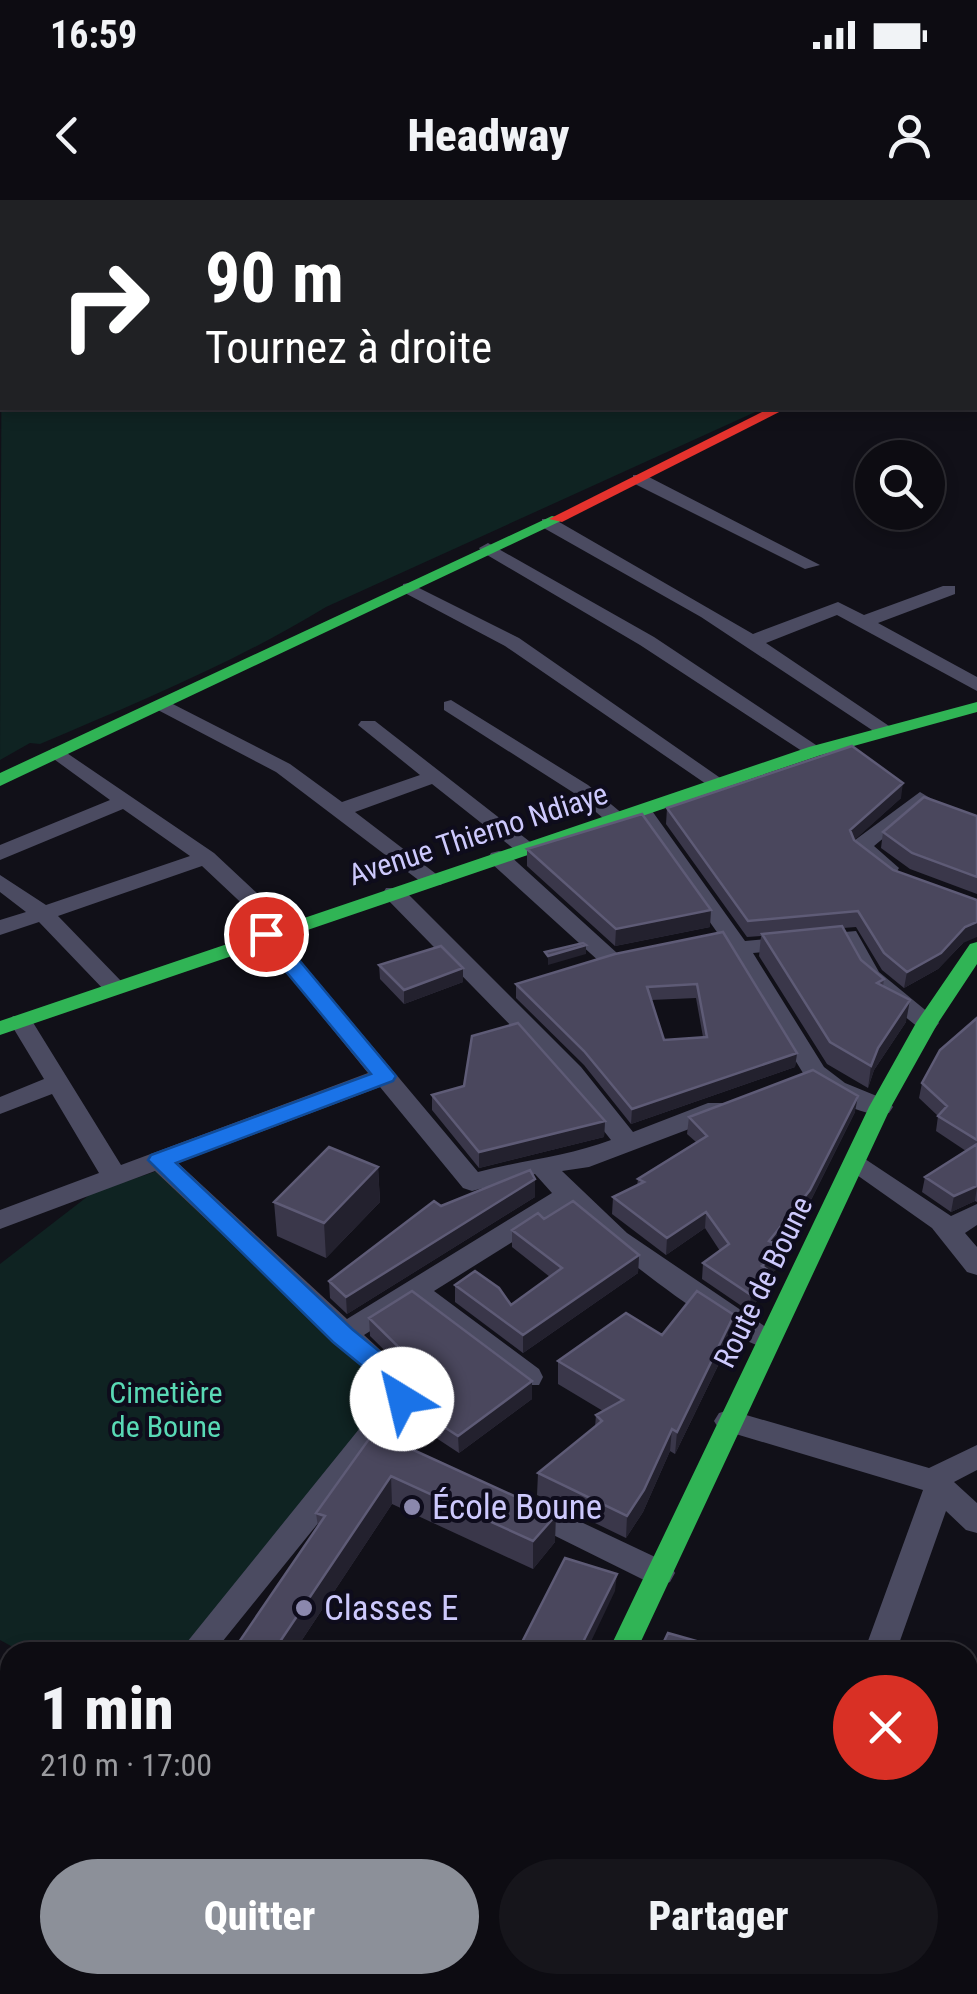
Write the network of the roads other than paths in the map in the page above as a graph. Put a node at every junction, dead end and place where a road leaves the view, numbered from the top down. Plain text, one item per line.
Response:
1 (776, 410) edge
2 (639, 480) junction
3 (548, 523) junction
4 (488, 548) junction
5 (810, 565) dead end
6 (409, 588) junction
7 (948, 590) dead end
8 (862, 622) junction
9 (752, 641) junction
10 (977, 685) edge
11 (163, 705) junction
12 (451, 706) dead end
13 (977, 707) edge
14 (368, 726) dead end
15 (885, 730) junction
16 (843, 743) junction
17 (815, 752) junction
18 (58, 753) junction
19 (872, 763) edge
20 (436, 776) junction
21 (0, 780) edge
22 (720, 784) junction
23 (128, 800) junction
24 (341, 810) junction
25 (643, 812) junction
26 (945, 812) edge
27 (619, 820) junction
28 (527, 848) junction
29 (0, 854) edge
30 (206, 858) junction
31 (499, 858) junction
32 (433, 880) junction
33 (0, 882) edge
34 (914, 884) edge
35 (394, 893) junction
36 (42, 913) junction
37 (0, 928) edge
38 (274, 932) junction
39 (696, 940) edge
40 (735, 941) junction
41 (977, 948) edge
42 (576, 968) edge
43 (526, 984) edge
44 (114, 987) junction
45 (493, 994) junction
46 (927, 1023) junction
47 (10, 1025) edge
48 (385, 1076) junction
49 (60, 1082) junction
50 (744, 1099) edge
51 (0, 1106) edge
52 (880, 1107) junction
53 (627, 1142) junction
54 (160, 1160) junction
55 (856, 1162) junction
56 (541, 1164) junction
57 (114, 1176) junction
58 (567, 1196) junction
59 (977, 1213) edge
60 (0, 1220) edge
61 (949, 1230) junction
62 (977, 1265) edge
63 (415, 1291) junction
64 (342, 1336) junction
65 (766, 1341) junction
66 (529, 1377) edge
67 (729, 1421) junction
68 (375, 1434) junction
69 (410, 1451) edge
70 (977, 1456) edge
71 (936, 1482) junction
72 (499, 1495) edge
73 (977, 1520) edge
74 (659, 1573) junction
75 (203, 1642) edge
76 (627, 1642) edge
77 (883, 1642) edge

1 - 2 street
2 - 3 street
2 - 5 street
3 - 4 street
3 - 9 street
4 - 6 street
4 - 17 street
6 - 11 street
6 - 22 street
7 - 8 street
8 - 9 street
8 - 10 street
9 - 15 street
11 - 18 street
11 - 24 street
12 - 27 street
13 - 15 street, Avenue Thierno Ndiaye
14 - 20 street
15 - 16 street, Avenue Thierno Ndiaye
16 - 17 street, Avenue Thierno Ndiaye
16 - 19 street
17 - 22 street, Avenue Thierno Ndiaye
18 - 21 street
18 - 23 street
20 - 24 street
20 - 28 street
22 - 25 street, Avenue Thierno Ndiaye
23 - 29 street
23 - 30 street
24 - 32 street
25 - 27 street, Avenue Thierno Ndiaye
25 - 40 street
26 - 34 street
27 - 28 street, Avenue Thierno Ndiaye
28 - 31 street, Avenue Thierno Ndiaye
30 - 36 street
30 - 38 street
31 - 32 street, Avenue Thierno Ndiaye
31 - 42 street
32 - 35 street, Avenue Thierno Ndiaye
33 - 36 street
35 - 38 street, Avenue Thierno Ndiaye
35 - 45 street
36 - 37 street
36 - 44 street
38 - 44 street, Avenue Thierno Ndiaye
38 - 48 street
39 - 40 street
40 - 46 street
40 - 52 street
41 - 46 street, Route de Boune
43 - 45 street
44 - 47 street, Avenue Thierno Ndiaye
45 - 53 street
46 - 52 street, Route de Boune
47 - 49 street
48 - 54 street
48 - 56 street
49 - 51 street
49 - 57 street
50 - 53 street
52 - 55 street, Route de Boune
53 - 56 street
54 - 57 street
54 - 64 street
55 - 61 street
55 - 65 street, Route de Boune
56 - 58 street
57 - 60 street
58 - 63 street
58 - 65 street
59 - 61 street
61 - 62 street
63 - 64 street
63 - 66 street
64 - 68 street
65 - 67 street, Route de Boune
67 - 71 street
67 - 74 street, Route de Boune
68 - 69 street
68 - 75 street
70 - 71 street
71 - 73 street
71 - 77 street
72 - 74 street
74 - 76 street, Route de Boune

